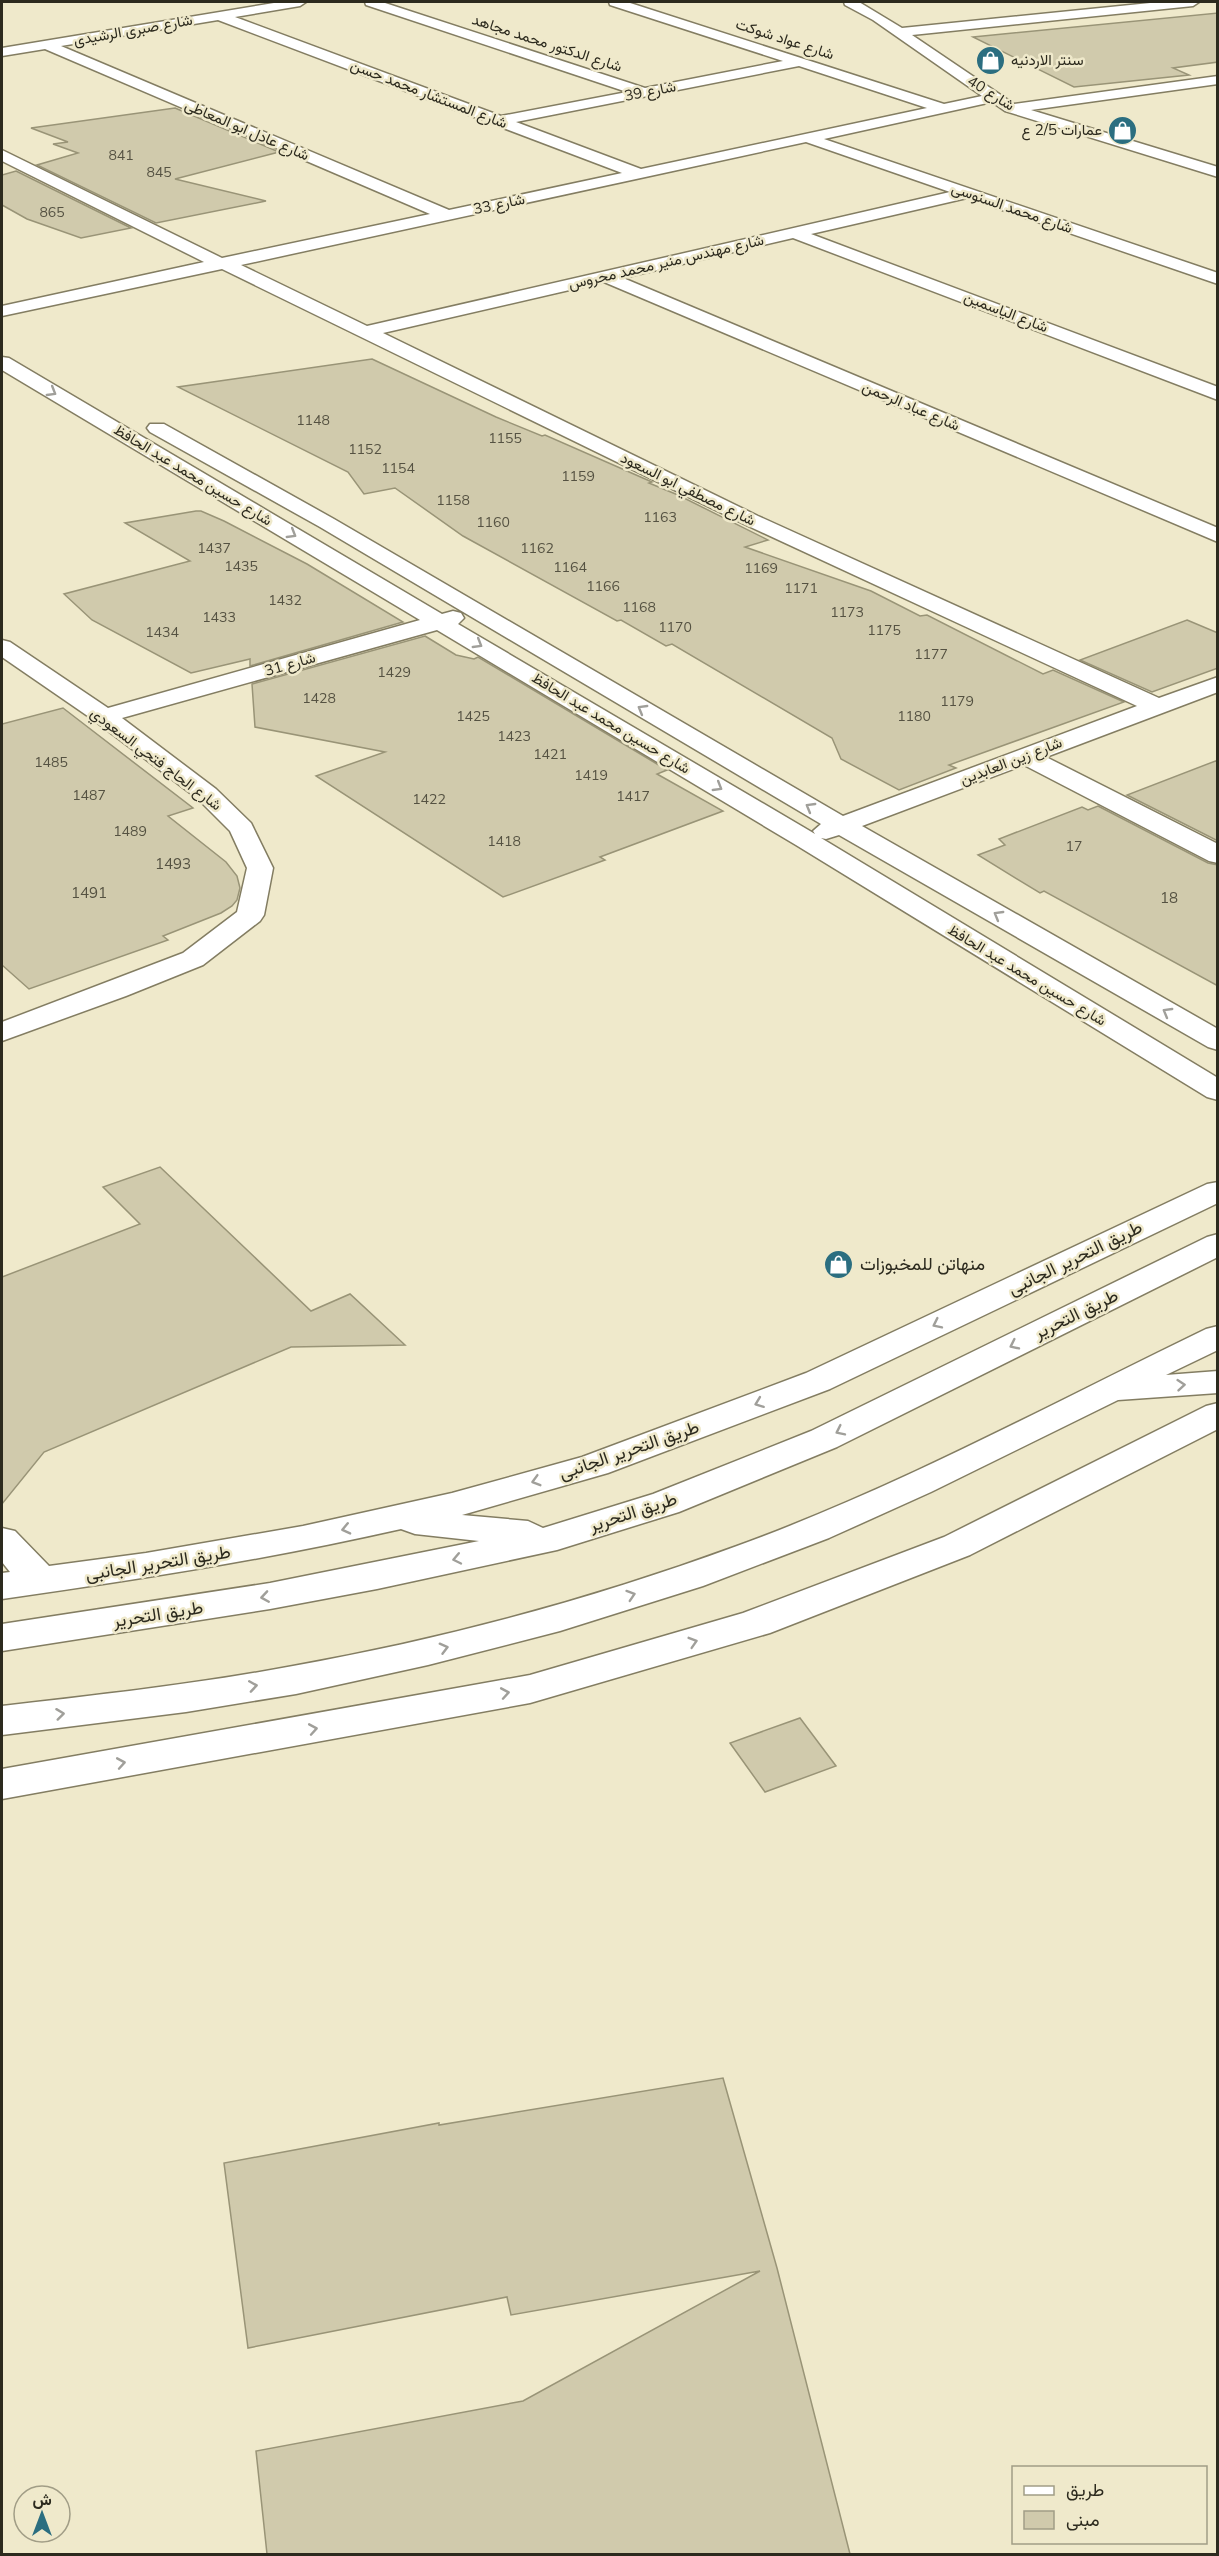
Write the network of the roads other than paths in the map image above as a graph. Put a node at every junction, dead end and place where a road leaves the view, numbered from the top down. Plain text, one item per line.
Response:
1 (300, 2) edge
2 (371, 2) edge
3 (615, 2) edge
4 (850, 2) edge
5 (1193, 2) edge
6 (218, 15) junction
7 (898, 32) junction
8 (47, 45) junction
9 (2, 52) edge
10 (800, 62) junction
11 (1218, 81) edge
12 (644, 93) junction
13 (996, 97) junction
14 (945, 108) junction
15 (1010, 108) junction
16 (500, 121) junction
17 (807, 138) junction
18 (2, 154) edge
19 (1218, 172) edge
20 (640, 174) junction
21 (967, 193) junction
22 (447, 215) junction
23 (794, 233) junction
24 (222, 263) junction
25 (605, 276) junction
26 (1218, 279) edge
27 (2, 311) edge
28 (366, 332) junction
29 (2, 341) edge
30 (2, 362) edge
31 (1218, 394) edge
32 (1218, 536) edge
33 (475, 610) junction
34 (442, 622) junction
35 (2, 647) edge
36 (1218, 684) edge
37 (1156, 706) junction
38 (104, 716) junction
39 (1025, 756) junction
40 (841, 825) junction
41 (805, 839) junction
42 (1218, 855) edge
43 (2, 1032) edge
44 (1218, 1041) edge
45 (1218, 1091) edge
46 (1218, 1191) edge
47 (1143, 1226) junction
48 (1218, 1244) edge
49 (1132, 1286) junction
50 (1218, 1336) edge
51 (1218, 1382) edge
52 (1103, 1392) junction
53 (1218, 1414) edge
54 (386, 1520) junction
55 (557, 1537) junction
56 (2, 1540) edge
57 (41, 1581) junction
58 (2, 1586) edge
59 (2, 1638) edge
60 (2, 1721) edge
61 (2, 1784) edge

1 - 6 street, شارع صبرى الرشيدى
2 - 12 street, شارع الدكتور محمد مجاهد
3 - 10 street, شارع عواد شوكت
4 - 7 street, شارع 40
5 - 7 street
6 - 8 street, شارع صبرى الرشيدى
6 - 16 street, شارع المستشار محمد حسن
7 - 13 street, شارع 40
8 - 9 street, شارع صبرى الرشيدى
8 - 22 street, شارع عادل ابو المعاطى
10 - 12 street, شارع 39
10 - 14 street, شارع عواد شوكت
11 - 15 street
12 - 16 street, شارع 39
13 - 14 street, شارع 33
13 - 15 street, شارع 40
14 - 17 street, شارع 33
15 - 19 street, شارع 40
16 - 20 street, شارع المستشار محمد حسن
17 - 20 street, شارع 33
17 - 21 street, شارع محمد السنوسى
18 - 24 street
20 - 22 street, شارع 33
21 - 23 street, شارع مهندس منير محمد محروس
21 - 26 street, شارع محمد السنوسى
22 - 24 street, شارع 33
23 - 25 street, شارع مهندس منير محمد محروس
23 - 31 street, شارع الياسمين
24 - 27 street, شارع 33
24 - 28 street, شارع مصطفي ابو السعود
25 - 28 street, شارع مهندس منير محمد محروس
25 - 32 street, شارع عباد الرحمن
28 - 37 street, شارع مصطفي ابو السعود
29 - 33 street, شارع حسين محمد عبد الحافظ
30 -> 34 street, شارع حسين محمد عبد الحافظ
33 - 34 street, شارع 31
40 -> 33 street, شارع حسين محمد عبد الحافظ
34 - 38 street, شارع 31
34 -> 41 street, شارع حسين محمد عبد الحافظ
35 - 38 street, شارع الحاج فتحي السعودي
36 - 37 street, شارع زين العابدين
37 - 39 street, شارع زين العابدين
38 - 43 street, شارع الحاج فتحي السعودي
39 - 40 street, شارع زين العابدين
39 - 42 street
40 - 41 street, شارع زين العابدين
44 -> 40 street, شارع حسين محمد عبد الحافظ
41 - 45 street, شارع حسين محمد عبد الحافظ
46 - 47 street, طريق التحرير الجانبى
47 - 49 street
47 -> 54 street, طريق التحرير الجانبى
48 - 49 street, طريق التحرير
49 -> 55 street, طريق التحرير
50 - 52 street
52 -> 51 street
60 -> 52 street
61 -> 53 street
54 - 55 street
54 -> 57 street, طريق التحرير الجانبى
55 -> 59 street, طريق التحرير
56 - 57 street
57 - 58 street, طريق التحرير الجانبى

